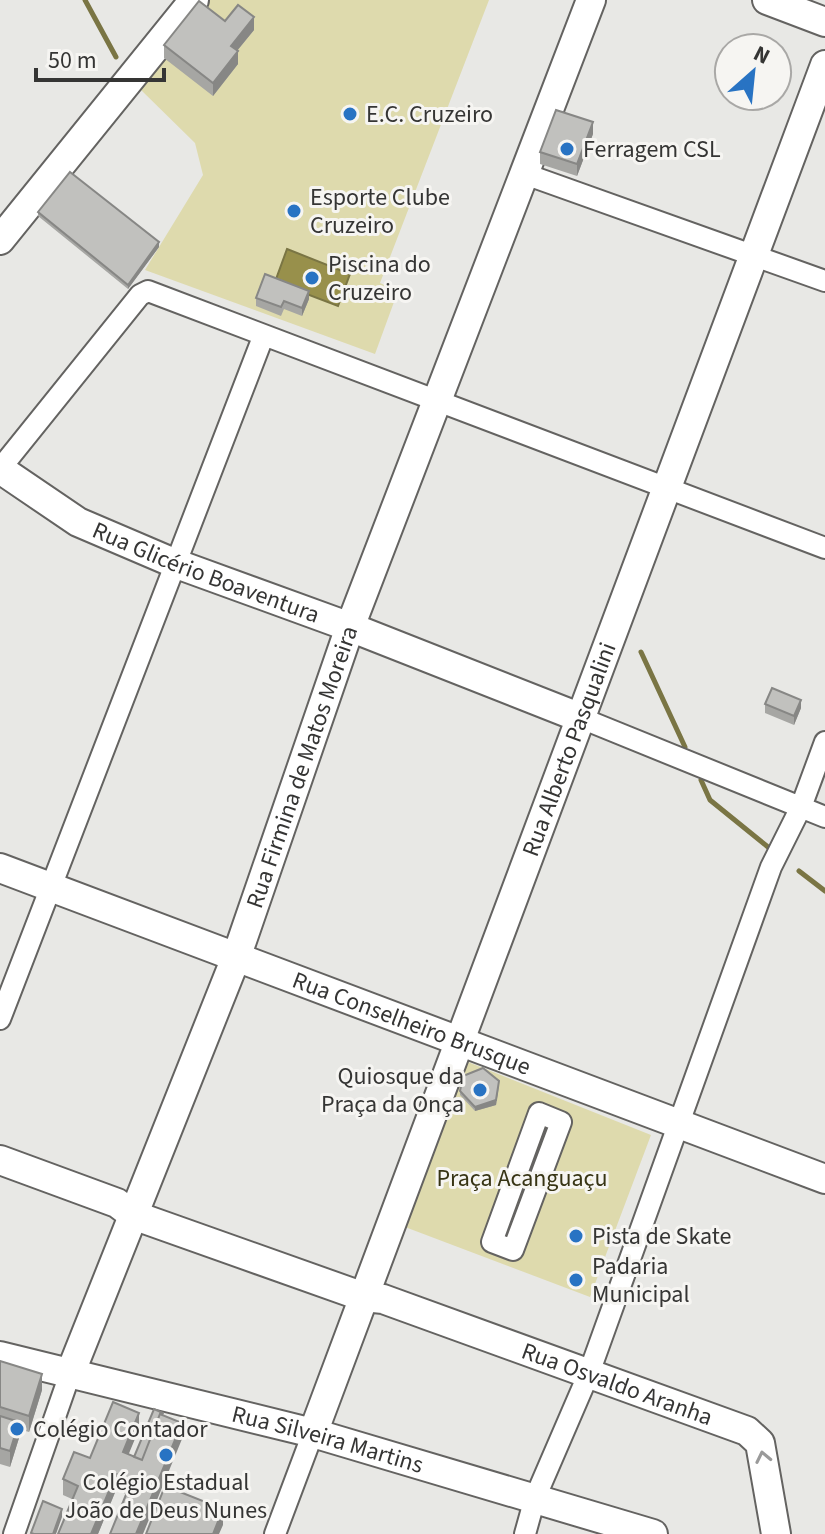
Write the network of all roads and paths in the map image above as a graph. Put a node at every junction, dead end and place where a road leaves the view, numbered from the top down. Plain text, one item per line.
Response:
1 (194, 0) edge
2 (591, 0) edge
3 (767, 0) edge
4 (825, 22) edge
5 (825, 65) edge
6 (525, 174) junction
7 (0, 240) edge
8 (754, 256) junction
9 (825, 281) edge
10 (263, 337) junction
11 (436, 401) junction
12 (0, 469) edge
13 (666, 490) junction
14 (825, 548) edge
15 (174, 563) junction
16 (350, 627) junction
17 (581, 718) junction
18 (825, 742) edge
19 (801, 807) junction
20 (825, 817) edge
21 (0, 868) edge
22 (52, 889) junction
23 (237, 955) junction
24 (0, 1019) edge
25 (460, 1040) junction
26 (680, 1125) junction
27 (524, 1155) junction
28 (0, 1160) edge
29 (545, 1163) junction
30 (825, 1179) edge
31 (515, 1180) junction
32 (536, 1188) junction
33 (129, 1207) junction
34 (372, 1294) junction
35 (0, 1356) edge
36 (589, 1373) junction
37 (70, 1374) junction
38 (313, 1433) junction
39 (535, 1498) junction
40 (14, 1534) edge
41 (275, 1534) edge
42 (525, 1534) edge
43 (653, 1534) edge
44 (776, 1534) edge

1 - 7 street
2 - 6 street, Rua Firmina de Matos Moreira
3 - 4 street
5 - 8 street, Rua Alberto Pasqualini
6 - 8 street
6 - 11 street, Rua Firmina de Matos Moreira
8 - 9 street
8 - 13 street, Rua Alberto Pasqualini
10 - 11 street
10 - 12 street
10 - 15 street
11 - 13 street
11 - 16 street, Rua Firmina de Matos Moreira
12 - 15 street, Rua Glicério Boaventura
13 - 14 street
13 - 17 street, Rua Alberto Pasqualini
15 - 16 street, Rua Glicério Boaventura
15 - 22 street
16 - 17 street, Rua Glicério Boaventura
16 - 23 street, Rua Firmina de Matos Moreira
17 - 19 street, Rua Glicério Boaventura
17 - 25 street, Rua Alberto Pasqualini
18 - 19 street
19 - 20 street, Rua Glicério Boaventura
19 - 26 street
21 - 22 street, Rua Conselheiro Brusque
22 - 23 street, Rua Conselheiro Brusque
22 - 24 street
23 - 25 street, Rua Conselheiro Brusque
23 - 33 street, Rua Firmina de Matos Moreira
25 - 26 street, Rua Conselheiro Brusque
25 - 34 street, Rua Alberto Pasqualini
26 - 30 street, Rua Conselheiro Brusque
26 - 36 street
27 - 29 street
27 - 29 street
27 - 31 street
28 - 33 street, Rua Osvaldo Aranha
29 - 32 street
31 - 32 street
31 - 32 street
33 - 34 street, Rua Osvaldo Aranha
33 - 37 street, Rua Firmina de Matos Moreira
34 - 36 street, Rua Osvaldo Aranha
34 - 38 street, Rua Alberto Pasqualini
35 - 37 street, Rua Silveira Martins
36 - 39 street
44 -> 36 street, Rua Osvaldo Aranha
37 - 38 street, Rua Silveira Martins
37 - 40 street, Rua Firmina de Matos Moreira
38 - 39 street, Rua Silveira Martins
38 - 41 street
39 - 42 street
39 - 43 street, Rua Silveira Martins

